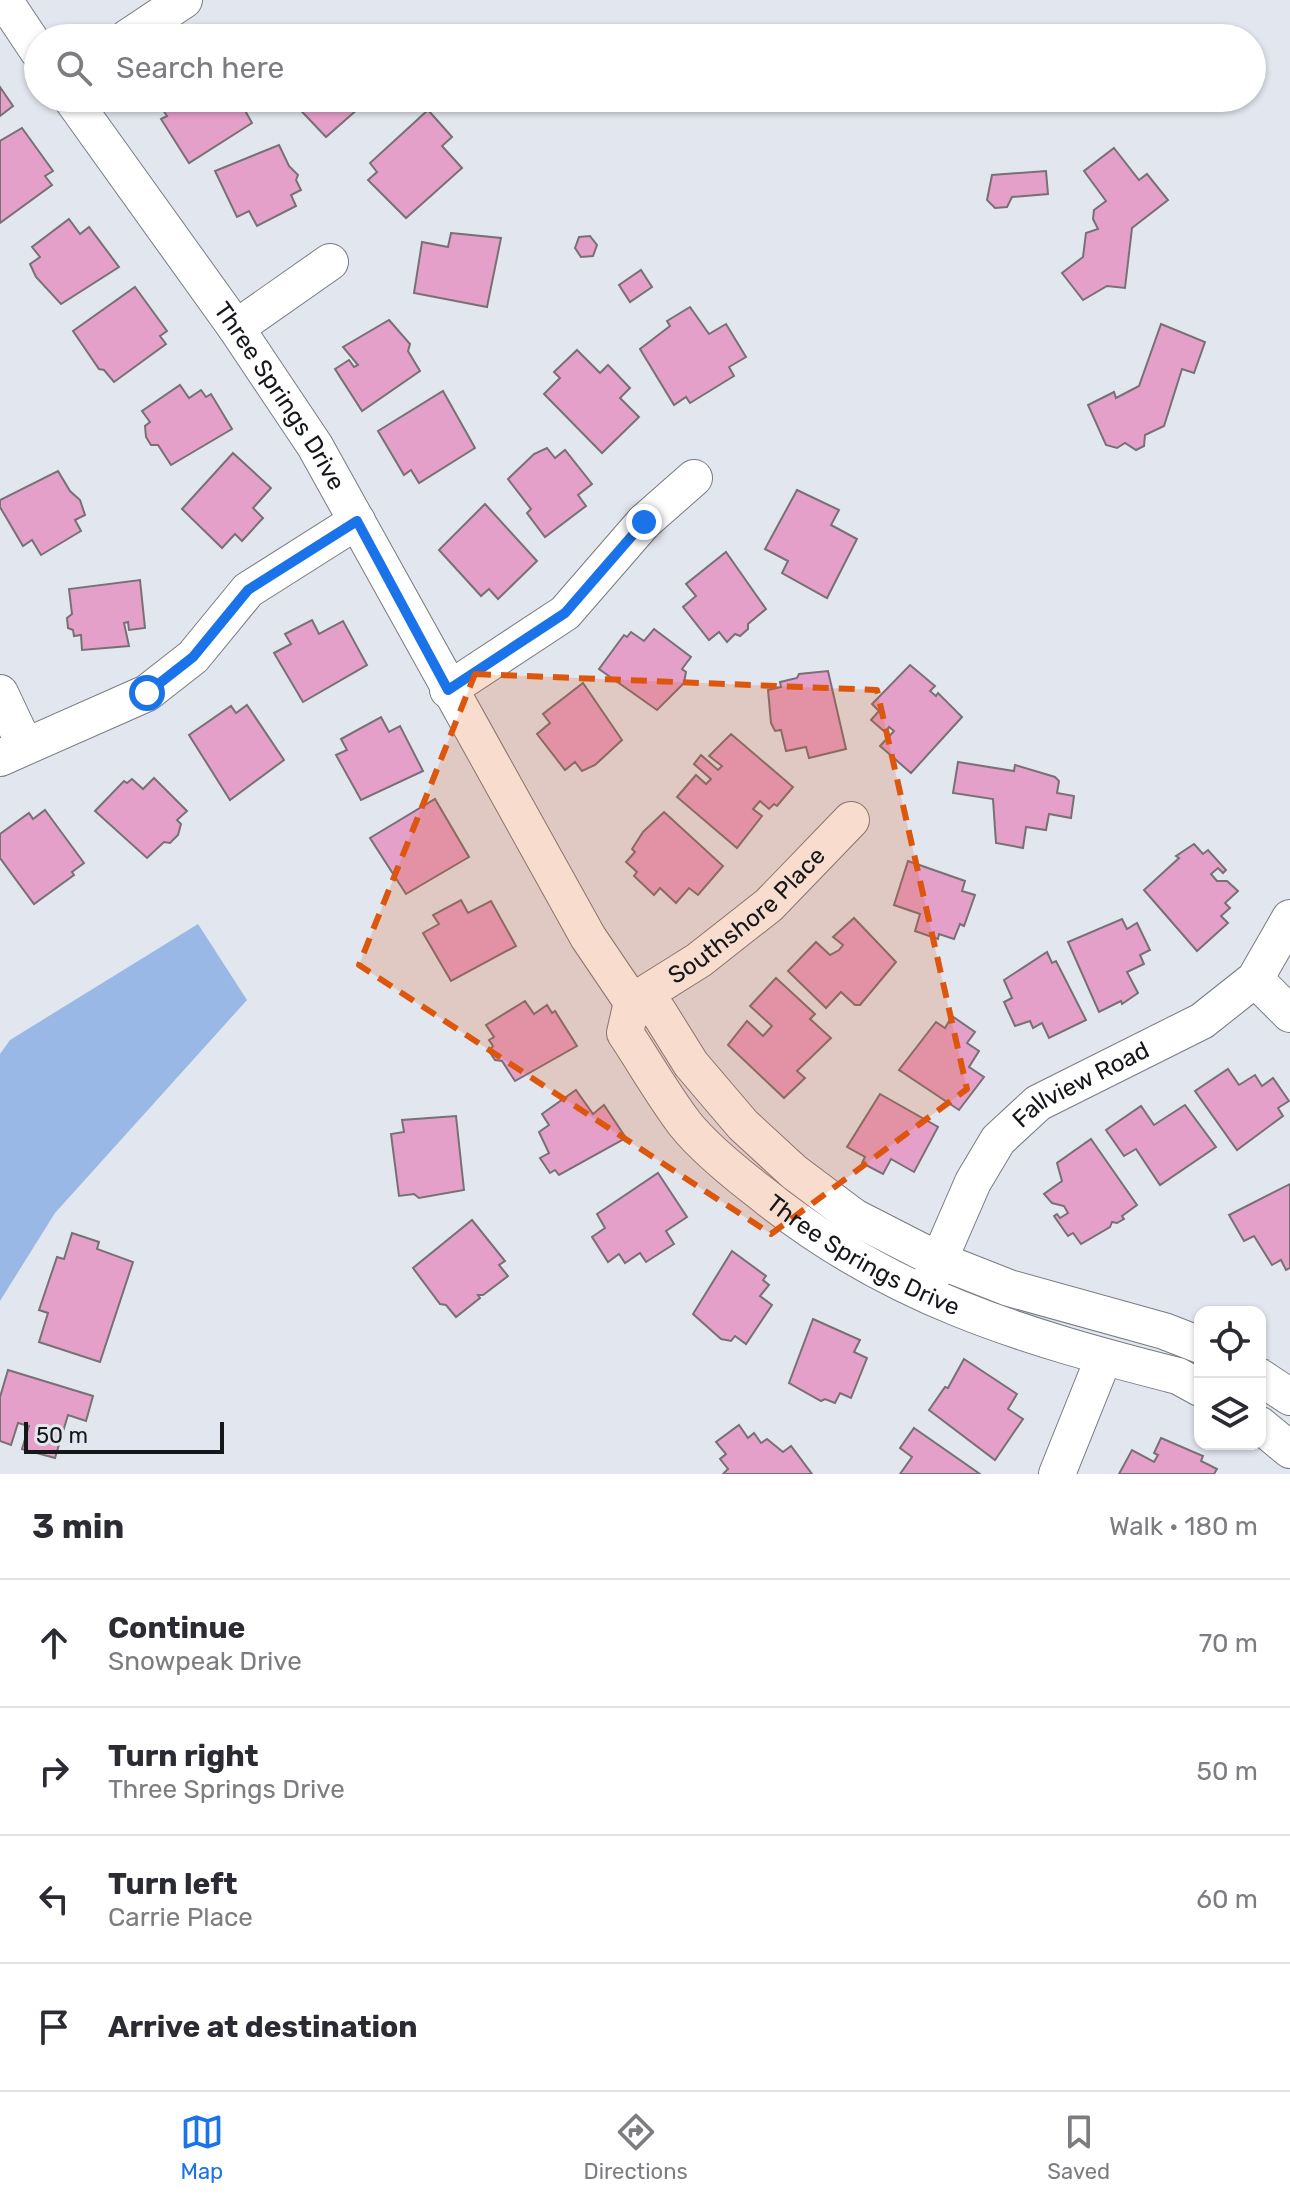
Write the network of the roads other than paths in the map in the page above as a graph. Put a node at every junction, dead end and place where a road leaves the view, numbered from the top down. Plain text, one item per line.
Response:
1 (4, 0) edge
2 (184, 0) edge
3 (148, 24) edge
4 (24, 30) edge
5 (81, 112) edge
6 (330, 262) dead end
7 (236, 328) junction
8 (694, 478) dead end
9 (357, 521) junction
10 (448, 690) junction
11 (0, 693) edge
12 (12, 752) edge
13 (851, 820) dead end
14 (1290, 918) edge
15 (1255, 979) junction
16 (632, 1002) junction
17 (1290, 1014) edge
18 (938, 1260) junction
19 (924, 1295) junction
20 (1194, 1343) edge
21 (1104, 1357) junction
22 (1262, 1378) edge
23 (1194, 1385) edge
24 (1290, 1397) edge
25 (1266, 1430) edge
26 (1290, 1450) edge
27 (1057, 1474) edge

1 - 4 street
2 - 3 street
5 - 7 street, Three Springs Drive
6 - 7 street
7 - 9 street, Three Springs Drive
8 - 10 street
9 - 10 street, Three Springs Drive
9 - 12 street
10 - 16 street, Three Springs Drive
11 - 12 street
13 - 16 street, Southshore Place
14 - 15 street, Fallview Road
15 - 17 street
15 - 18 street, Fallview Road
16 - 18 street, Three Springs Drive
16 - 19 street, Three Springs Drive
18 - 19 street, Fallview Road
18 - 20 street, Three Springs Drive
19 - 21 street, Three Springs Drive
21 - 23 street, Three Springs Drive
21 - 27 street
22 - 24 street
25 - 26 street

